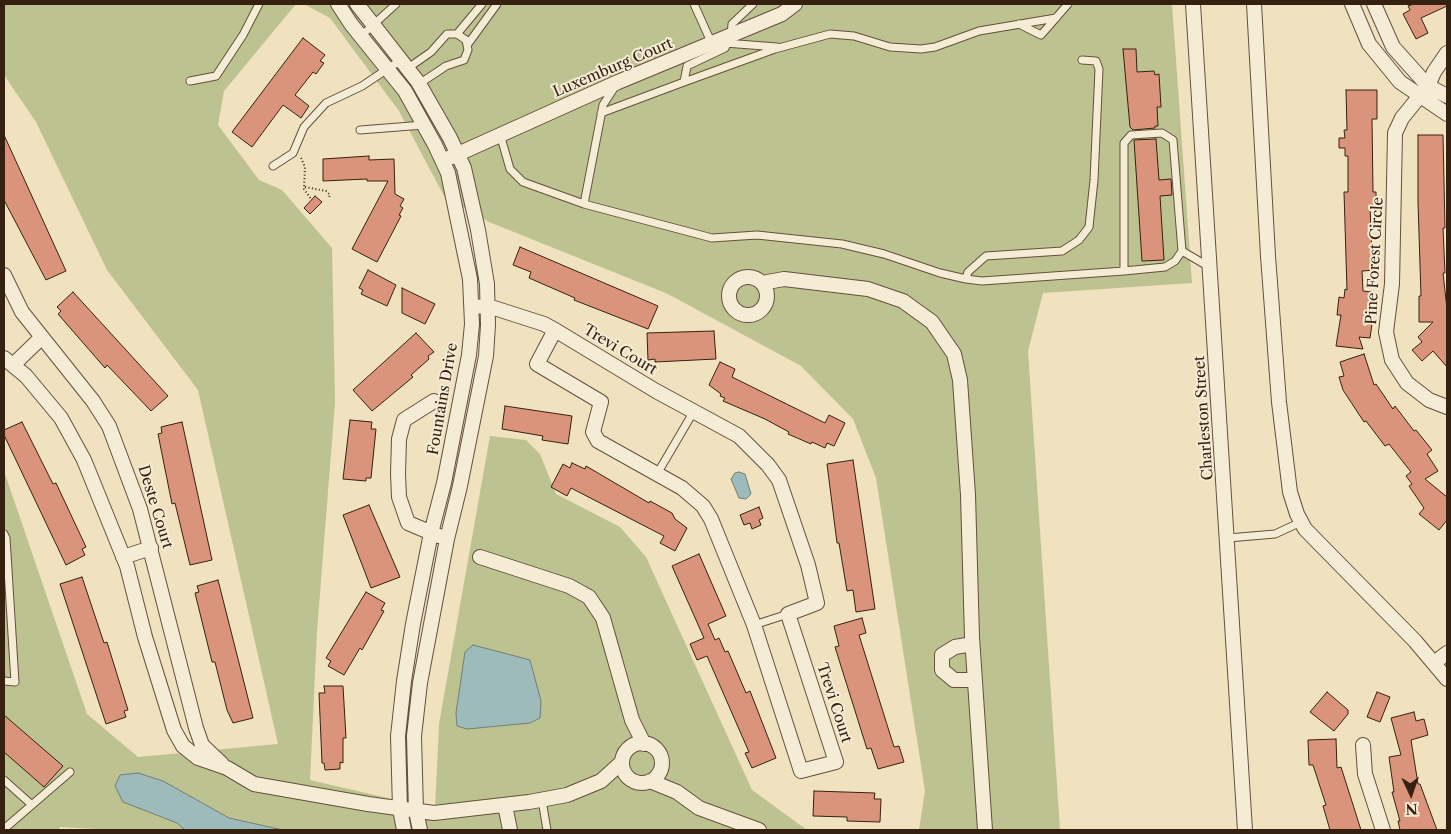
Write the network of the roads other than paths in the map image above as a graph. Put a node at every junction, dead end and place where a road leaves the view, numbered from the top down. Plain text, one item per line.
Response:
1 (259, 4) edge
2 (338, 4) edge
3 (357, 4) edge
4 (396, 4) edge
5 (482, 4) edge
6 (498, 4) edge
7 (694, 4) edge
8 (753, 4) edge
9 (795, 4) edge
10 (1068, 4) edge
11 (1193, 4) edge
12 (1254, 4) edge
13 (1352, 4) edge
14 (1374, 4) edge
15 (1056, 18) junction
16 (1019, 24) junction
17 (373, 25) junction
18 (457, 34) junction
19 (361, 36) junction
20 (729, 39) junction
21 (468, 44) junction
22 (711, 44) junction
23 (782, 47) junction
24 (1447, 53) edge
25 (1082, 60) dead end
26 (405, 64) junction
27 (388, 69) junction
28 (190, 81) dead end
29 (618, 82) junction
30 (684, 82) junction
31 (419, 84) junction
32 (1424, 92) junction
33 (1447, 96) edge
34 (601, 113) junction
35 (1447, 114) edge
36 (425, 125) junction
37 (360, 130) dead end
38 (500, 134) junction
39 (457, 155) junction
40 (442, 161) junction
41 (273, 166) dead end
42 (584, 204) junction
43 (1182, 252) junction
44 (1211, 268) junction
45 (1124, 271) junction
46 (4, 275) edge
47 (966, 279) junction
48 (762, 282) dead end
49 (488, 306) junction
50 (472, 307) junction
51 (555, 330) junction
52 (42, 336) junction
53 (8, 362) edge
54 (434, 401) dead end
55 (1447, 408) edge
56 (694, 411) junction
57 (657, 474) junction
58 (1301, 522) junction
59 (432, 533) junction
60 (4, 534) edge
61 (1228, 538) junction
62 (447, 539) junction
63 (151, 548) junction
64 (124, 557) junction
65 (480, 558) dead end
66 (788, 614) junction
67 (754, 625) junction
68 (972, 644) junction
69 (1447, 653) edge
70 (1434, 663) junction
71 (1447, 679) edge
72 (974, 680) junction
73 (4, 682) edge
74 (194, 722) junction
75 (174, 731) junction
76 (1363, 745) dead end
77 (637, 746) junction
78 (622, 762) junction
79 (662, 766) junction
80 (226, 768) junction
81 (70, 772) dead end
82 (4, 780) edge
83 (633, 780) junction
84 (601, 781) junction
85 (650, 781) junction
86 (677, 792) junction
87 (542, 800) junction
88 (32, 805) junction
89 (505, 805) junction
90 (400, 809) junction
91 (416, 811) junction
92 (4, 830) edge
93 (404, 830) edge
94 (420, 830) edge
95 (510, 830) edge
96 (547, 830) edge
97 (759, 830) edge
98 (985, 830) edge
99 (1245, 830) edge
100 (1383, 830) edge

1 - 28 lane
2 - 19 street, Fountains Drive
3 - 17 street
4 - 17 lane
5 - 18 lane
6 - 21 lane
7 - 22 lane
8 - 20 lane
9 - 20 street, Luxemburg Court
10 - 15 lane
11 - 44 street, Charleston Street
12 - 58 street
13 - 32 street
14 - 32 street
15 - 16 lane
15 - 16 lane
16 - 23 lane
17 - 19 lane
17 - 26 street
18 - 21 lane
18 - 26 lane
19 - 27 street, Fountains Drive
20 - 22 street, Luxemburg Court
20 - 23 lane
20 - 30 lane
21 - 31 lane
22 - 29 street, Luxemburg Court
23 - 30 lane
24 - 32 street, Pine Forest Circle
25 - 47 lane
26 - 27 lane
26 - 31 street
27 - 36 street, Fountains Drive
27 - 41 lane
29 - 34 lane
29 - 38 street, Luxemburg Court
30 - 34 lane
31 - 39 street
32 - 33 street
32 - 35 street
32 - 55 street, Pine Forest Circle
34 - 42 lane
36 - 37 lane
36 - 40 street, Fountains Drive
38 - 39 street, Luxemburg Court
38 - 42 lane
39 - 40 street, Luxemburg Court
39 - 49 street
40 - 50 street, Fountains Drive
42 - 47 lane
43 - 44 lane
43 - 45 lane
43 - 45 lane
44 - 61 street, Charleston Street
45 - 47 lane
46 - 52 street, Deste Court
48 - 68 street
49 - 50 street, Trevi Court
49 - 51 street, Trevi Court
49 - 62 street
50 - 59 street, Fountains Drive
51 - 56 street, Trevi Court
51 - 57 street, Trevi Court
52 - 53 street
52 - 63 street, Deste Court
53 - 64 street, Deste Court
54 - 59 street
56 - 57 lane
56 - 66 street, Trevi Court
57 - 67 street, Trevi Court
58 - 61 lane
58 - 70 street
59 - 62 street
59 - 90 street, Fountains Drive
60 - 73 lane
61 - 99 street, Charleston Street
62 - 91 street
63 - 64 street
63 - 74 street, Deste Court
64 - 75 street, Deste Court
65 - 77 street
66 - 67 lane
66 - 67 street, Trevi Court
68 - 72 street
68 - 72 street
69 - 70 street
70 - 71 street
72 - 98 street
74 - 75 street
74 - 80 street, Deste Court
75 - 80 street, Deste Court
76 - 100 street
77 - 78 street
77 - 79 street
78 - 83 street
78 - 84 street
79 - 85 street
79 - 86 street
80 - 90 street, Deste Court
81 - 88 lane
82 - 88 lane
83 - 84 street
83 - 85 street
84 - 87 street, Deste Court
85 - 86 street
86 - 97 street
87 - 89 street, Deste Court
87 - 96 lane
88 - 92 lane
89 - 91 street, Deste Court
89 - 95 street
90 - 91 street, Deste Court
90 - 93 street, Fountains Drive
91 - 94 street

